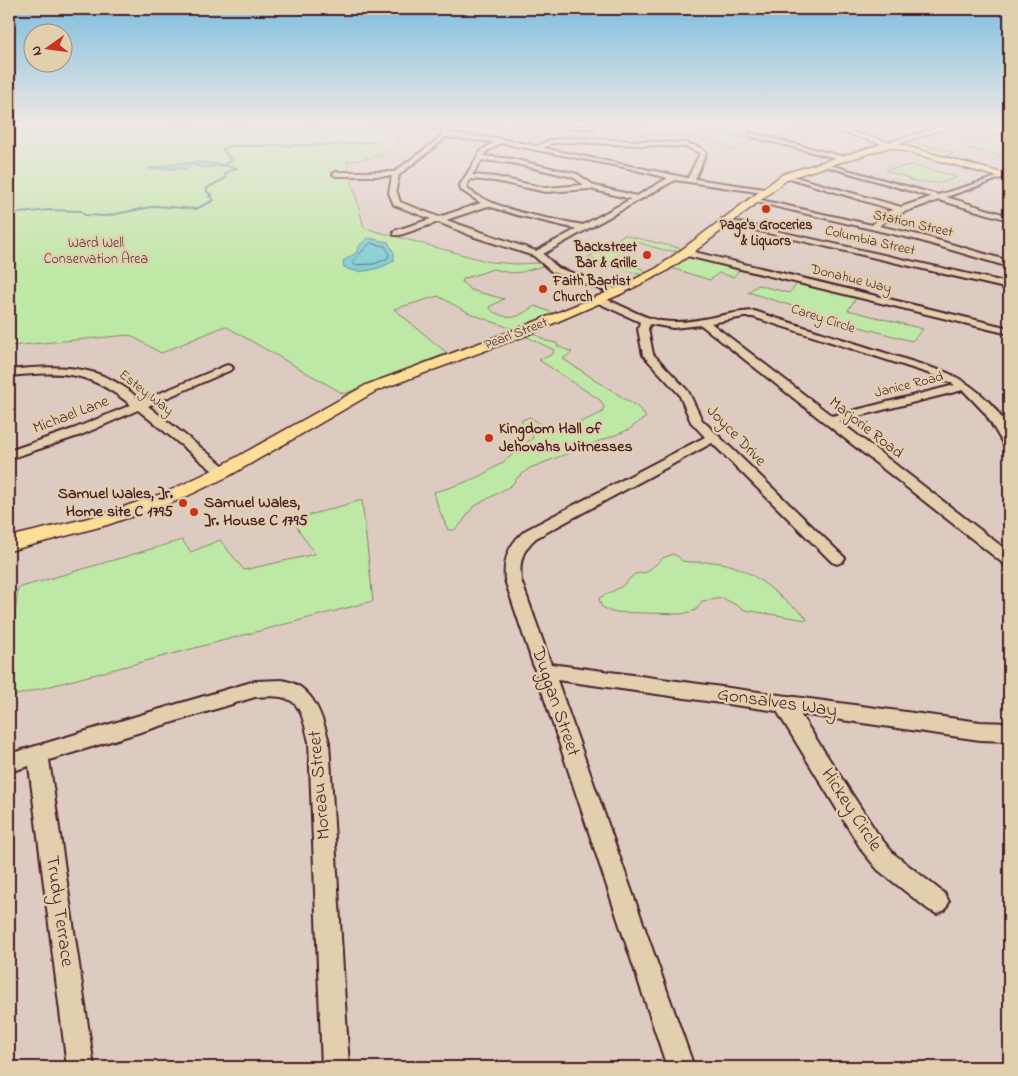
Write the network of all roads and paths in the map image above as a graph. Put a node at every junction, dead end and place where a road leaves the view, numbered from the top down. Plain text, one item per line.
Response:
1 (395, 176) edge
2 (579, 176) edge
3 (667, 176) edge
4 (695, 176) edge
5 (786, 176) joint
6 (865, 176) edge
7 (468, 177) joint
8 (1006, 177) edge
9 (674, 178) junction
10 (693, 180) junction
11 (590, 187) junction
12 (764, 191) junction
13 (637, 198) junction
14 (938, 198) junction
15 (752, 200) junction
16 (490, 203) junction
17 (902, 210) junction
18 (1009, 218) edge
19 (436, 220) junction
20 (726, 222) junction
21 (874, 227) junction
22 (584, 228) junction
23 (397, 233) dead end
24 (686, 253) junction
25 (537, 254) junction
26 (1009, 264) edge
27 (1009, 286) edge
28 (617, 292) junction
29 (599, 300) junction
30 (646, 320) junction
31 (702, 321) junction
32 (1009, 331) edge
33 (227, 368) dead end
34 (9, 373) edge
35 (966, 386) junction
36 (139, 406) junction
37 (830, 420) junction
38 (712, 438) junction
39 (1009, 442) edge
40 (9, 455) edge
41 (223, 472) junction
42 (9, 544) edge
43 (838, 558) dead end
44 (1009, 560) edge
45 (544, 671) junction
46 (783, 704) junction
47 (1009, 732) edge
48 (38, 754) junction
49 (9, 763) edge
50 (937, 902) dead end
51 (80, 1067) edge
52 (336, 1067) edge
53 (681, 1067) edge

1 - 19 street
2 - 11 street
3 - 9 street
4 - 10 street
5 - 12 main road, Pearl Street
5 - 17 street
6 - 14 street
7 - 11 street
7 - 16 street
8 - 14 street
9 - 10 street
9 - 13 street
10 - 12 street
11 - 13 street
12 - 15 main road, Pearl Street
13 - 22 street
14 - 17 street
14 - 18 street
15 - 20 main road, Pearl Street
15 - 21 street, Station Street
16 - 19 street
16 - 22 street
17 - 21 street
19 - 23 street
19 - 25 street
20 - 24 main road, Pearl Street
20 - 27 street, Columbia Street
21 - 26 street, Station Street
22 - 25 street
24 - 28 main road, Pearl Street
24 - 32 street, Donahue Way
25 - 28 street
28 - 29 main road, Pearl Street
29 - 30 street, Carey Circle
29 - 41 main road, Pearl Street
30 - 31 street, Carey Circle
30 - 38 street, Joyce Drive
31 - 35 street, Carey Circle
31 - 37 street, Marjorie Road
33 - 36 street, Michael Lane
34 - 36 street, Estey Way
35 - 37 street, Janice Road
35 - 39 street, Carey Circle
36 - 40 street, Michael Lane
36 - 41 street, Estey Way
37 - 44 street, Marjorie Road
38 - 43 street, Joyce Drive
38 - 45 street, Duggan Street
41 - 42 main road, Pearl Street
45 - 46 street, Gonsalves Way
45 - 53 street, Duggan Street
46 - 47 street, Gonsalves Way
46 - 50 street, Hickey Circle
48 - 49 street
48 - 51 street, Trudy Terrace
48 - 52 street, Moreau Street

